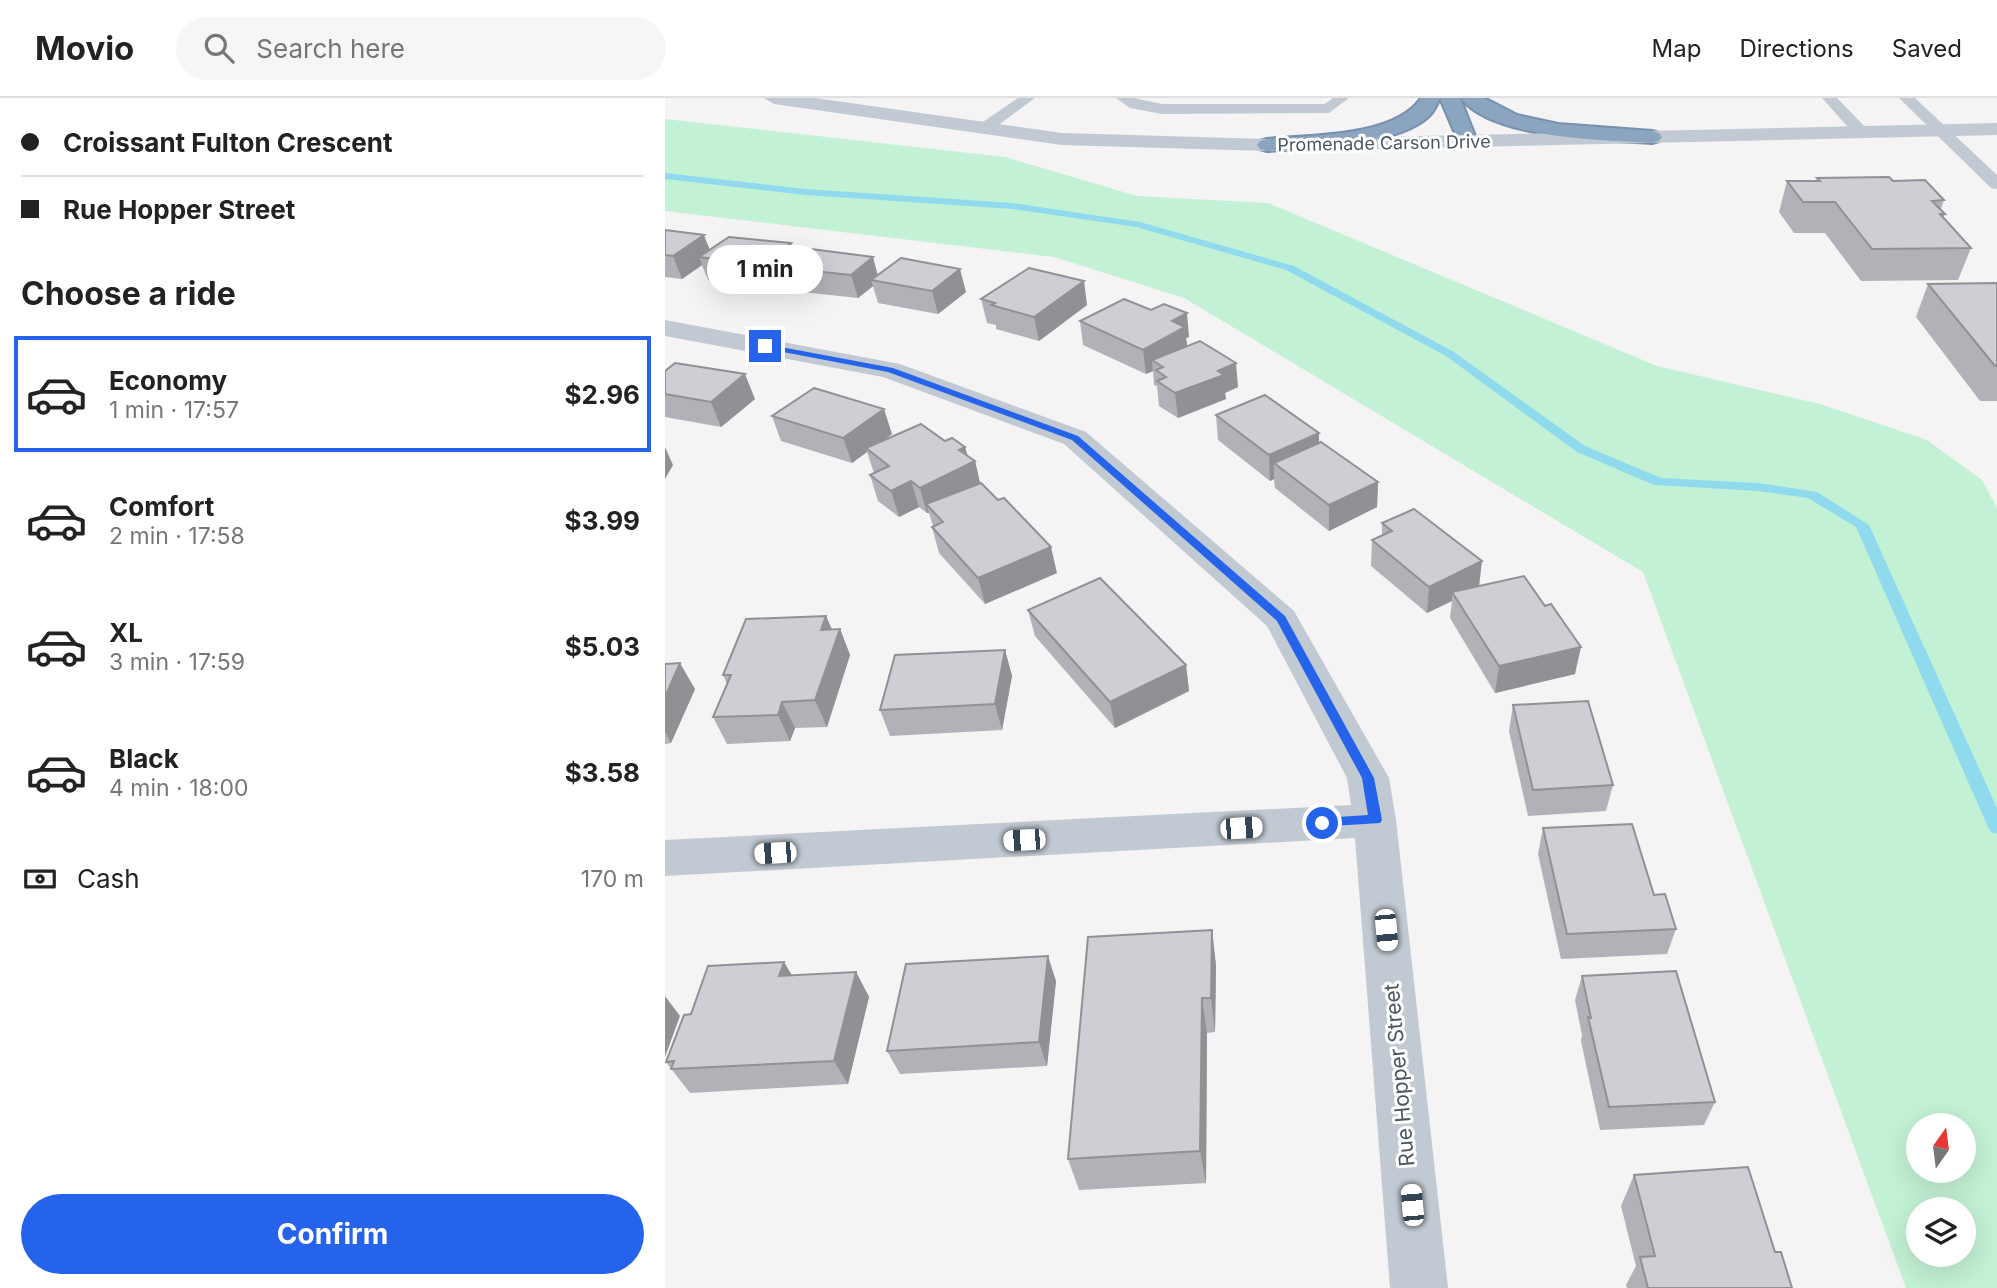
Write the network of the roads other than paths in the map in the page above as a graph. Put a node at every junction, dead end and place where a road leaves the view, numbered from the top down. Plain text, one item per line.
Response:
1 (777, 98) edge
2 (1028, 98) edge
3 (1123, 98) edge
4 (1342, 98) edge
5 (1431, 98) edge
6 (1450, 98) edge
7 (1471, 98) edge
8 (1829, 98) edge
9 (1906, 98) edge
10 (983, 129) junction
11 (1997, 129) edge
12 (1942, 130) junction
13 (1861, 132) junction
14 (1652, 137) junction
15 (1467, 141) junction
16 (1266, 145) junction
17 (1997, 184) edge
18 (665, 328) edge
19 (1375, 820) junction
20 (665, 858) edge
21 (1419, 1288) edge

1 - 10 street, Promenade Carson Drive
2 - 10 lane
3 - 4 lane
5 - 16 highway
6 - 15 highway
7 - 14 highway
8 - 13 lane
9 - 12 lane
10 - 16 street, Promenade Carson Drive
11 - 12 street, Promenade Carson Drive
12 - 13 street, Promenade Carson Drive
12 - 17 lane
13 - 14 street, Promenade Carson Drive
14 - 15 street, Promenade Carson Drive
15 - 16 street, Promenade Carson Drive
18 - 19 street, Rue Hopper Street
19 - 20 street
19 - 21 street, Rue Hopper Street

